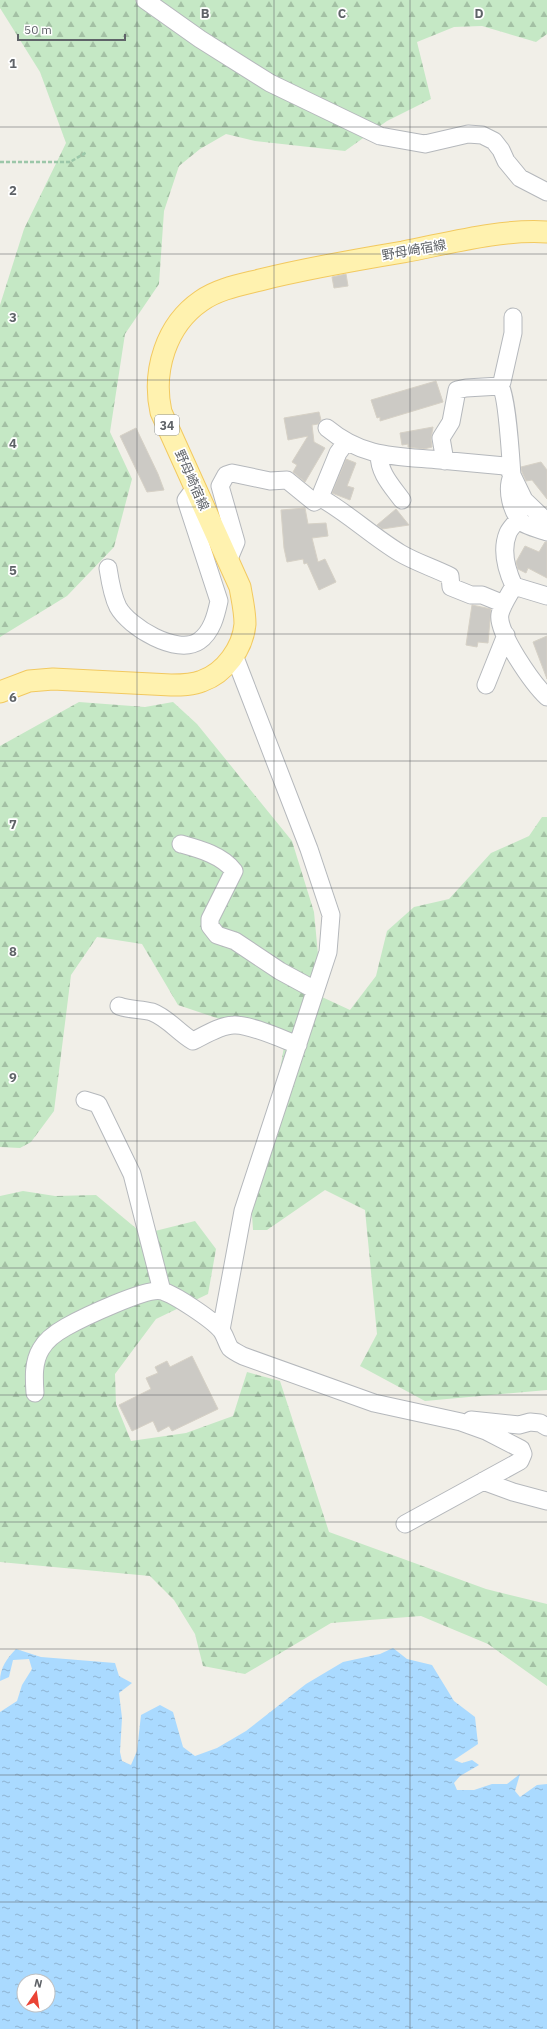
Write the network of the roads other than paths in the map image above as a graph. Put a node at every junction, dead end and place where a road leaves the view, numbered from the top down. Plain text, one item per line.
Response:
1 (145, 0) edge
2 (547, 192) edge
3 (547, 232) edge
4 (513, 317) dead end
5 (500, 386) junction
6 (327, 428) dead end
7 (346, 442) junction
8 (379, 454) junction
9 (445, 461) junction
10 (512, 476) junction
11 (195, 488) junction
12 (321, 498) junction
13 (402, 500) dead end
14 (519, 518) junction
15 (547, 522) edge
16 (547, 532) edge
17 (228, 561) junction
18 (108, 568) dead end
19 (514, 586) junction
20 (547, 596) edge
21 (504, 604) junction
22 (506, 635) junction
23 (234, 655) junction
24 (486, 685) dead end
25 (0, 692) edge
26 (547, 697) edge
27 (181, 844) dead end
28 (315, 990) junction
29 (119, 1006) dead end
30 (298, 1045) junction
31 (84, 1100) dead end
32 (162, 1291) junction
33 (221, 1330) junction
34 (35, 1393) dead end
35 (461, 1422) junction
36 (547, 1427) edge
37 (483, 1481) junction
38 (547, 1501) edge
39 (405, 1524) dead end

1 - 2 street
3 - 11 main road, 野母崎宿線 / 34
4 - 5 street
5 - 9 street
5 - 10 street
6 - 7 street
7 - 8 street
7 - 12 street
8 - 9 street
8 - 13 street
9 - 10 street
10 - 14 street
10 - 15 street
11 - 17 main road, 野母崎宿線 / 34
11 - 18 street
12 - 17 street
12 - 21 street
14 - 16 street
14 - 19 street
17 - 23 main road, 野母崎宿線 / 34
19 - 20 street
19 - 21 street
21 - 22 street
22 - 24 street
22 - 26 street
23 - 25 main road, 野母崎宿線 / 34
23 - 28 street
27 - 28 street
28 - 30 street
29 - 30 street
30 - 33 street
31 - 32 street
32 - 33 street
32 - 34 street
33 - 35 street
35 - 36 street
35 - 37 street
37 - 38 street
37 - 39 street

